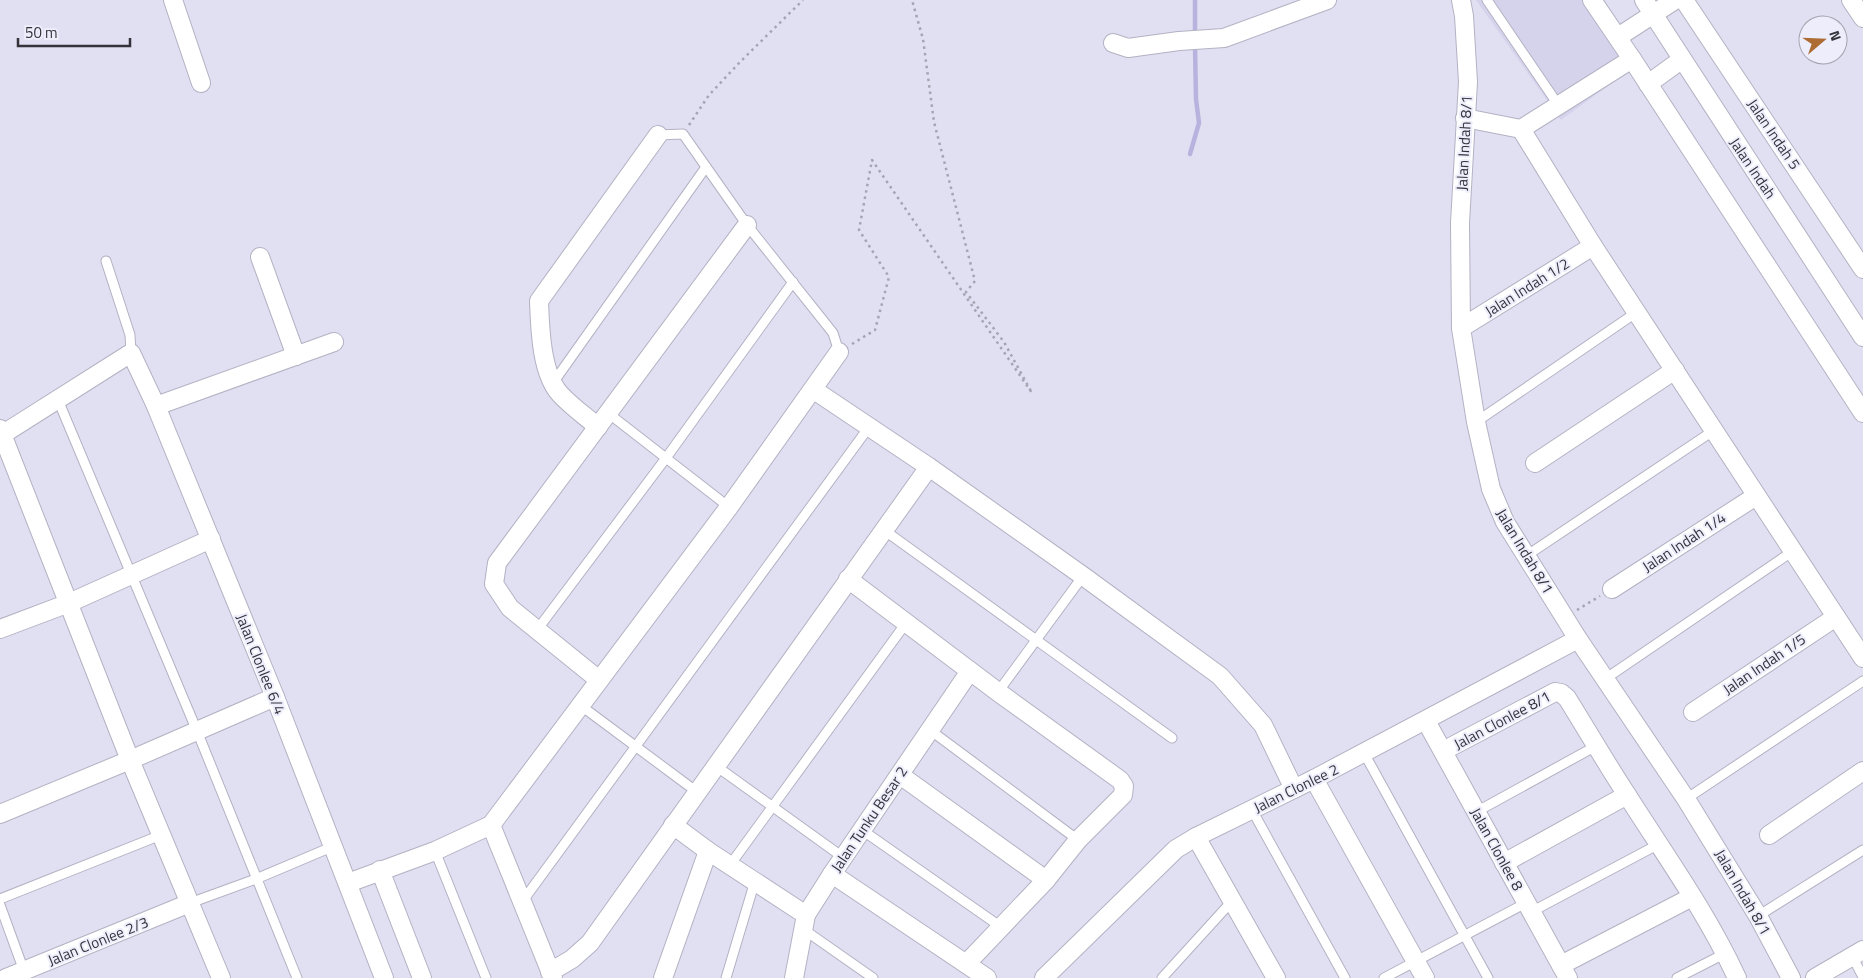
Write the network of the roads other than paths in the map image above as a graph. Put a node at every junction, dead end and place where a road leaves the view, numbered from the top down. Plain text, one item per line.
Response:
1 (173, 0) edge
2 (1326, 0) edge
3 (1461, 0) edge
4 (1487, 0) edge
5 (1592, 0) edge
6 (1644, 0) edge
7 (1675, 0) edge
8 (1684, 0) edge
9 (1851, 0) edge
10 (1654, 15) junction
11 (1863, 18) edge
12 (1618, 37) junction
13 (1113, 43) dead end
14 (1632, 59) junction
15 (1681, 60) junction
16 (201, 83) dead end
17 (1648, 84) junction
18 (1559, 106) junction
19 (1465, 118) junction
20 (1522, 129) junction
21 (658, 135) joint
22 (706, 167) junction
23 (747, 225) junction
24 (1593, 246) junction
25 (260, 257) dead end
26 (106, 261) dead end
27 (1863, 269) edge
28 (793, 282) junction
29 (1637, 312) junction
30 (1461, 328) junction
31 (1863, 337) edge
32 (334, 342) dead end
33 (131, 352) junction
34 (840, 352) joint
35 (296, 356) junction
36 (1675, 370) junction
37 (553, 383) junction
38 (814, 390) junction
39 (58, 400) junction
40 (156, 406) junction
41 (1863, 412) edge
42 (603, 420) junction
43 (1476, 422) junction
44 (869, 427) junction
45 (1713, 431) junction
46 (1, 433) edge
47 (666, 458) junction
48 (1535, 463) dead end
49 (929, 467) junction
50 (1756, 496) junction
51 (729, 507) junction
52 (884, 530) junction
53 (211, 539) junction
54 (1793, 551) junction
55 (1526, 556) junction
56 (132, 574) junction
57 (1083, 576) junction
58 (848, 579) junction
59 (1612, 589) road end
60 (69, 603) junction
61 (1836, 617) junction
62 (906, 623) junction
63 (0, 629) edge
64 (537, 630) junction
65 (1578, 639) junction
66 (1036, 640) junction
67 (1863, 658) edge
68 (970, 671) junction
69 (1605, 679) junction
70 (599, 680) junction
71 (1863, 681) edge
72 (998, 692) junction
73 (275, 697) junction
74 (580, 705) junction
75 (1693, 712) dead end
76 (1426, 721) junction
77 (930, 730) junction
78 (197, 731) junction
79 (1172, 738) dead end
80 (1596, 746) junction
81 (635, 747) junction
82 (1443, 751) junction
83 (1364, 753) junction
84 (130, 760) junction
85 (716, 766) junction
86 (1863, 771) edge
87 (900, 775) junction
88 (1314, 779) junction
89 (1294, 789) junction
90 (697, 792) junction
91 (1627, 795) junction
92 (1686, 799) junction
93 (772, 807) junction
94 (1252, 810) junction
95 (1476, 812) junction
96 (0, 814) edge
97 (490, 825) junction
98 (674, 825) junction
99 (862, 830) junction
100 (1769, 834) dead end
101 (161, 835) junction
102 (1196, 837) junction
103 (1078, 840) junction
104 (1659, 844) junction
105 (334, 846) junction
106 (1863, 850) edge
107 (435, 851) junction
108 (708, 851) junction
109 (844, 858) junction
110 (1504, 863) junction
111 (730, 865) junction
112 (380, 870) junction
113 (832, 874) junction
114 (256, 879) junction
115 (1046, 880) junction
116 (755, 881) junction
117 (348, 883) junction
118 (1692, 897) junction
119 (0, 899) edge
120 (1233, 900) junction
121 (522, 902) junction
122 (190, 904) junction
123 (0, 905) edge
124 (1529, 907) junction
125 (1758, 916) junction
126 (805, 922) junction
127 (1001, 927) junction
128 (1464, 936) junction
129 (1726, 953) junction
130 (1858, 953) edge
131 (1416, 962) junction
132 (966, 964) junction
133 (34, 972) edge
134 (1564, 972) edge
135 (1268, 974) edge
136 (552, 975) edge
137 (6, 978) edge
138 (221, 978) edge
139 (297, 978) edge
140 (384, 978) edge
141 (422, 978) edge
142 (486, 978) edge
143 (663, 978) edge
144 (726, 978) edge
145 (794, 978) edge
146 (873, 978) edge
147 (988, 978) edge
148 (1044, 978) edge
149 (1162, 978) edge
150 (1345, 978) edge
151 (1384, 978) edge
152 (1425, 978) edge
153 (1488, 978) edge
154 (1677, 978) edge
155 (1737, 978) edge
156 (1791, 978) edge
157 (1815, 978) edge
158 (1863, 978) edge

1 - 16 street
2 - 13 street
3 - 19 street, Jalan Indah 8/1
4 - 18 lane
5 - 12 street
6 - 10 street, Jalan Indah
7 - 10 street
8 - 27 street, Jalan Indah 5
9 - 11 street
10 - 12 street
10 - 15 street, Jalan Indah
12 - 14 street
14 - 17 street
14 - 18 street
15 - 17 street
15 - 31 street, Jalan Indah
17 - 41 street
18 - 20 street
19 - 20 street
19 - 30 street, Jalan Indah 8/1
20 - 24 street
21 - 22 lane
21 - 37 street
22 - 23 lane
22 - 37 lane
23 - 28 lane
23 - 42 street
24 - 29 street
24 - 30 street, Jalan Indah 1/2
25 - 35 street
26 - 33 lane
28 - 34 lane
28 - 47 lane
29 - 36 street
29 - 43 lane
30 - 43 street, Jalan Indah 8/1
32 - 35 street
33 - 39 street
33 - 40 street, Jalan Clonlee 6/4
34 - 38 street
35 - 40 street
36 - 45 street
36 - 48 street
37 - 42 street
38 - 44 street
38 - 51 street
39 - 46 street
39 - 56 lane
40 - 53 street, Jalan Clonlee 6/4
42 - 47 lane
42 - 64 street
43 - 55 street, Jalan Indah 8/1
44 - 49 street
44 - 81 lane
45 - 50 street
45 - 55 lane
46 - 60 street
47 - 51 lane
47 - 64 lane
49 - 52 street
49 - 57 street
50 - 54 street
50 - 59 street, Jalan Indah 1/4
51 - 70 street
52 - 58 street
52 - 66 lane
53 - 56 street
53 - 73 street, Jalan Clonlee 6/4
54 - 61 street
54 - 69 lane
55 - 65 street, Jalan Indah 8/1
56 - 60 street
56 - 78 lane
57 - 66 lane
57 - 89 street
58 - 62 street
58 - 85 street
60 - 63 street
60 - 84 street
61 - 67 street
61 - 75 street, Jalan Indah 1/5
62 - 68 street
62 - 93 lane
64 - 70 street
65 - 69 street, Jalan Indah 8/1
65 - 76 street, Jalan Clonlee 2
66 - 72 lane
66 - 79 lane
68 - 72 street
68 - 77 street, Jalan Tunku Besar 2
69 - 92 street, Jalan Indah 8/1
70 - 74 street
71 - 92 lane
72 - 103 street
73 - 78 street
73 - 105 street, Jalan Clonlee 6/4
74 - 81 lane
74 - 97 street
76 - 82 street, Jalan Clonlee 8
76 - 83 street, Jalan Clonlee 2
77 - 87 street, Jalan Tunku Besar 2
77 - 103 lane
78 - 84 street
78 - 114 lane
80 - 82 street, Jalan Clonlee 8/1
80 - 91 street
80 - 95 lane
81 - 90 lane
81 - 121 lane
82 - 95 street, Jalan Clonlee 8
83 - 88 street, Jalan Clonlee 2
83 - 128 lane
84 - 96 street
84 - 101 street
85 - 90 street
85 - 93 lane
86 - 100 street
87 - 99 street, Jalan Tunku Besar 2
87 - 115 street
88 - 89 street, Jalan Clonlee 2
88 - 131 street
89 - 94 street, Jalan Clonlee 2
90 - 98 street
91 - 104 street
91 - 110 street
92 - 125 street, Jalan Indah 8/1
93 - 109 lane
93 - 111 lane
94 - 102 street, Jalan Clonlee 2
94 - 150 lane
95 - 110 street, Jalan Clonlee 8
97 - 107 street
97 - 121 street
98 - 108 street
98 - 136 street
99 - 109 street, Jalan Tunku Besar 2
99 - 127 lane
101 - 119 lane
101 - 122 street
102 - 120 street
102 - 148 street, Jalan Clonlee 2
103 - 115 street
104 - 118 street
104 - 124 lane
105 - 114 lane
105 - 117 street, Jalan Clonlee 6/4
106 - 125 lane
107 - 112 street
107 - 142 lane
108 - 111 street
108 - 143 street
109 - 113 street, Jalan Tunku Besar 2
110 - 124 street, Jalan Clonlee 8
111 - 116 street
112 - 117 street
112 - 141 street
113 - 126 street, Jalan Tunku Besar 2
113 - 132 street
114 - 122 lane
114 - 139 lane
115 - 127 street
116 - 126 street
116 - 144 lane
117 - 140 street, Jalan Clonlee 6/4
118 - 129 street
118 - 134 street
120 - 135 street
120 - 149 lane
121 - 136 street
122 - 133 street, Jalan Clonlee 2/3
122 - 138 street
123 - 133 lane
124 - 128 lane
124 - 134 street, Jalan Clonlee 8
125 - 156 street, Jalan Indah 8/1
126 - 145 street, Jalan Tunku Besar 2
126 - 146 lane
127 - 132 street
128 - 131 lane
128 - 153 lane
129 - 154 lane
129 - 155 street
130 - 157 street
130 - 158 lane
131 - 151 lane
131 - 152 street
132 - 147 street
133 - 137 street, Jalan Clonlee 2/3

